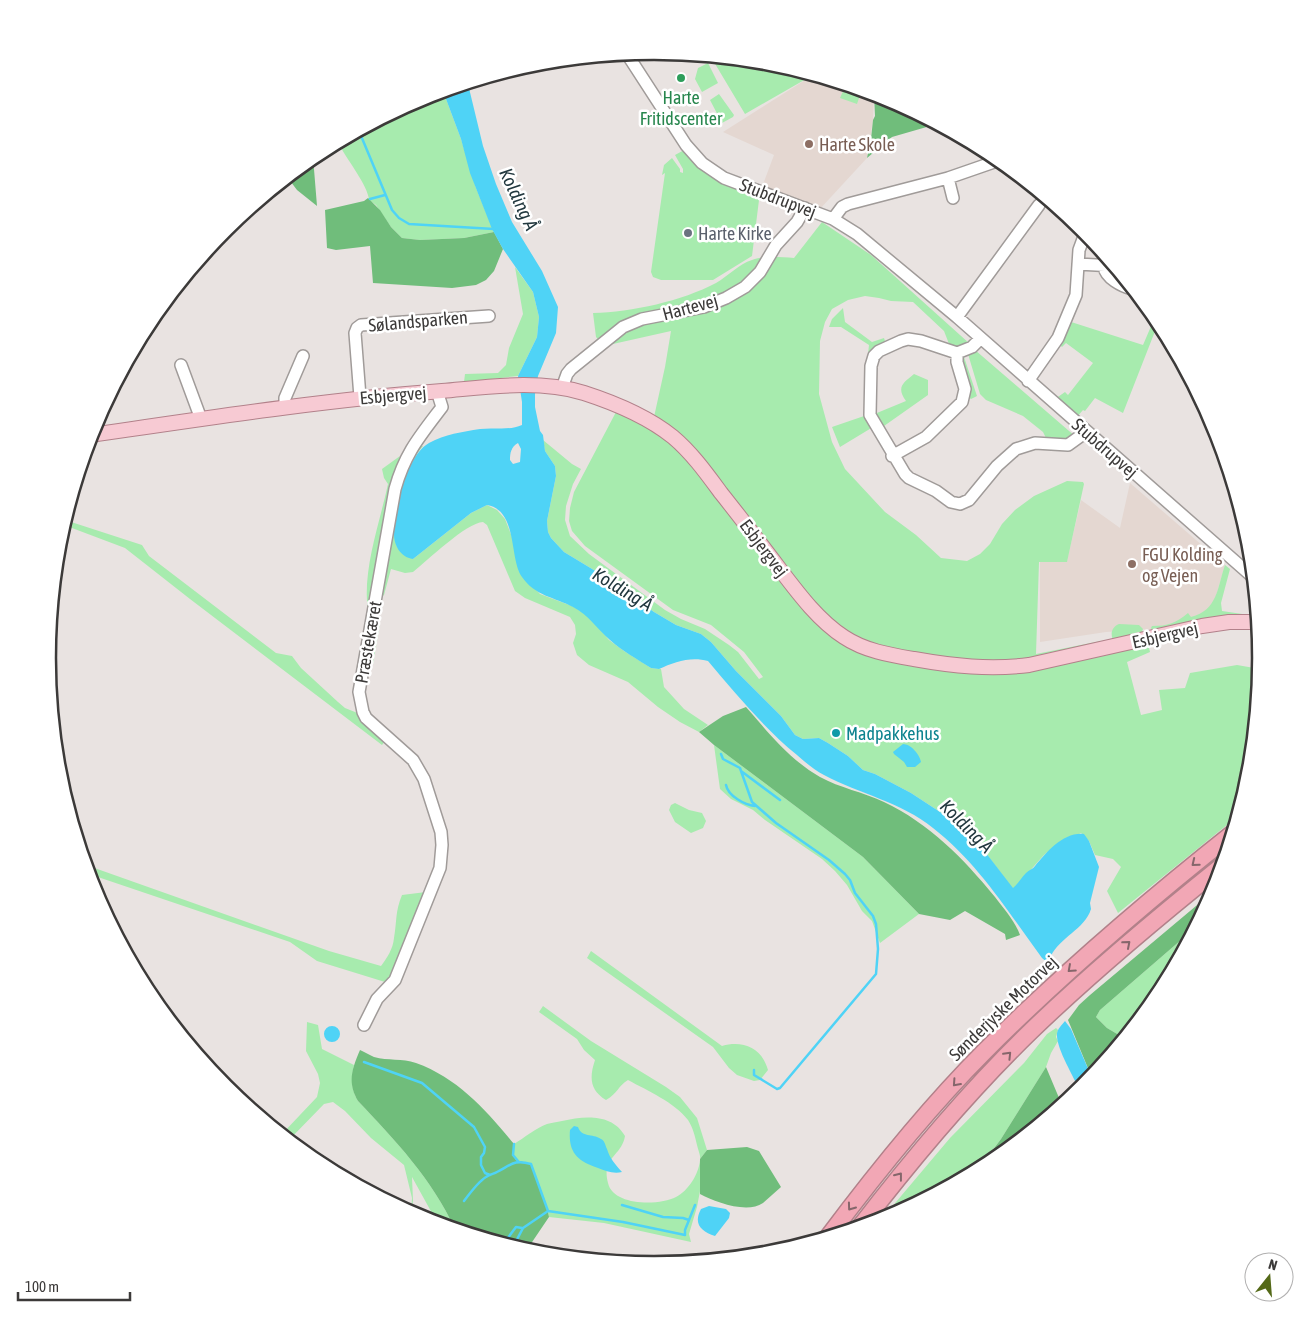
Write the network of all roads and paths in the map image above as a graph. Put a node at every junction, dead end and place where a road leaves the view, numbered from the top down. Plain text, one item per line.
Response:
1 (631, 61) edge
2 (990, 163) edge
3 (948, 178) junction
4 (953, 198) dead end
5 (1039, 205) dead end
6 (805, 208) junction
7 (833, 219) junction
8 (1083, 240) edge
9 (1078, 264) junction
10 (1105, 266) edge
11 (1108, 268) edge
12 (1121, 285) edge
13 (489, 316) dead end
14 (956, 318) junction
15 (980, 340) junction
16 (958, 352) junction
17 (303, 356) dead end
18 (181, 365) dead end
19 (1028, 382) junction
20 (562, 388) junction
21 (454, 390) junction
22 (437, 391) junction
23 (360, 397) junction
24 (442, 406) junction
25 (285, 407) junction
26 (201, 419) junction
27 (1086, 432) junction
28 (101, 434) edge
29 (892, 456) junction
30 (1246, 571) edge
31 (1251, 622) edge
32 (1224, 840) edge
33 (1212, 874) edge
34 (364, 1025) dead end
35 (866, 1217) edge
36 (834, 1229) edge

1 - 6 street, Stubdrupvej
2 - 3 street
3 - 4 street
3 - 7 street
5 - 14 street
6 - 7 street, Stubdrupvej
6 - 20 street, Hartevej
7 - 14 street, Stubdrupvej
8 - 9 street
9 - 10 street
9 - 19 street
11 - 12 street
13 - 23 street, Sølandsparken
14 - 15 street, Stubdrupvej
15 - 16 street
15 - 19 street, Stubdrupvej
16 - 29 street
16 - 29 street
17 - 25 street
18 - 26 street
19 - 27 street, Stubdrupvej
20 - 21 main road, Esbjergvej
20 - 31 main road, Esbjergvej
21 - 22 main road, Esbjergvej
21 - 24 street, Præstekæret
22 - 23 main road, Esbjergvej
22 - 24 street
23 - 25 main road, Esbjergvej
24 - 34 street, Præstekæret
25 - 26 main road, Esbjergvej
26 - 28 main road, Esbjergvej
27 - 29 street
27 - 30 street, Stubdrupvej
32 -> 36 highway, Sønderjyske Motorvej
35 -> 33 highway, Sønderjyske Motorvej

